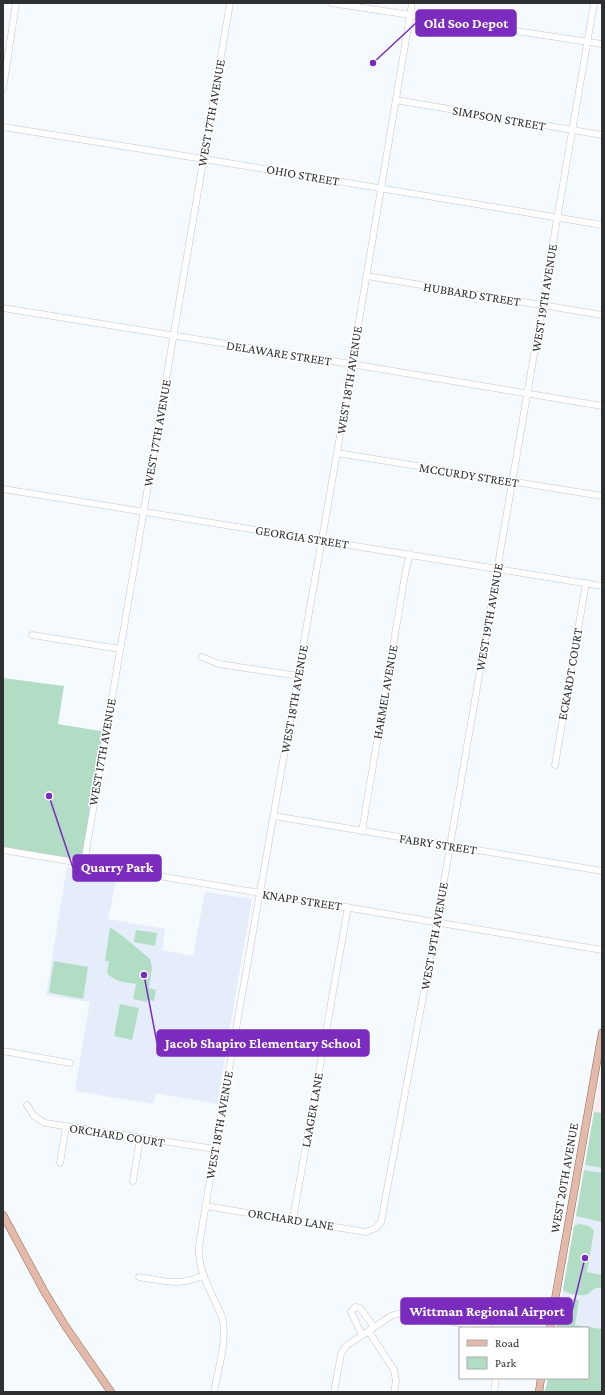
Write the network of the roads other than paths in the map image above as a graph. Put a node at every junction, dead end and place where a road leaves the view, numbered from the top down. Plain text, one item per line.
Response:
1 (16, 3) edge
2 (230, 3) edge
3 (331, 3) edge
4 (412, 3) edge
5 (594, 3) edge
6 (410, 15) junction
7 (588, 42) junction
8 (602, 44) edge
9 (3, 89) edge
10 (396, 100) junction
11 (3, 127) edge
12 (572, 130) junction
13 (602, 135) edge
14 (204, 159) junction
15 (382, 189) junction
16 (557, 217) junction
17 (602, 225) edge
18 (367, 276) junction
19 (543, 306) junction
20 (3, 308) edge
21 (602, 315) edge
22 (174, 336) junction
23 (351, 364) junction
24 (528, 394) junction
25 (602, 406) edge
26 (337, 453) junction
27 (512, 482) junction
28 (3, 489) edge
29 (602, 496) edge
30 (143, 511) junction
31 (321, 541) junction
32 (410, 554) junction
33 (498, 569) junction
34 (586, 583) junction
35 (602, 586) edge
36 (32, 635) dead end
37 (120, 649) junction
38 (202, 657) dead end
39 (298, 676) junction
40 (555, 766) dead end
41 (274, 816) junction
42 (362, 831) junction
43 (450, 846) junction
44 (3, 850) edge
45 (84, 863) junction
46 (602, 871) edge
47 (260, 893) junction
48 (348, 907) junction
49 (437, 922) junction
50 (602, 950) edge
51 (602, 1033) edge
52 (3, 1051) edge
53 (70, 1063) dead end
54 (27, 1105) dead end
55 (66, 1127) junction
56 (140, 1139) junction
57 (215, 1149) junction
58 (60, 1163) dead end
59 (133, 1181) dead end
60 (205, 1206) junction
61 (3, 1215) edge
62 (293, 1219) junction
63 (376, 1228) joint
64 (204, 1275) junction
65 (139, 1277) dead end
66 (484, 1327) edge
67 (550, 1327) edge
68 (372, 1329) junction
69 (362, 1335) junction
70 (496, 1379) edge
71 (541, 1379) edge
72 (111, 1392) edge
73 (214, 1392) edge
74 (334, 1392) edge
75 (394, 1392) edge
76 (494, 1392) edge
77 (539, 1392) edge

1 - 9 street
2 - 14 street, WEST 17TH AVENUE
3 - 6 street
4 - 6 street, WEST 18TH AVENUE
5 - 7 street, WEST 19TH AVENUE
6 - 7 street
6 - 10 street, WEST 18TH AVENUE
7 - 8 street
7 - 12 street, WEST 19TH AVENUE
10 - 12 street, SIMPSON STREET
10 - 15 street, WEST 18TH AVENUE
11 - 14 street, OHIO STREET
12 - 13 street, SIMPSON STREET
12 - 16 street, WEST 19TH AVENUE
14 - 15 street, OHIO STREET
14 - 22 street, WEST 17TH AVENUE
15 - 16 street, OHIO STREET
15 - 18 street, WEST 18TH AVENUE
16 - 17 street, OHIO STREET
16 - 19 street, WEST 19TH AVENUE
18 - 19 street, HUBBARD STREET
18 - 23 street, WEST 18TH AVENUE
19 - 21 street, HUBBARD STREET
19 - 24 street, WEST 19TH AVENUE
20 - 22 street, DELAWARE STREET
22 - 23 street, DELAWARE STREET
22 - 30 street, WEST 17TH AVENUE
23 - 24 street, DELAWARE STREET
23 - 26 street, WEST 18TH AVENUE
24 - 25 street, DELAWARE STREET
24 - 27 street, WEST 19TH AVENUE
26 - 27 street, MCCURDY STREET
26 - 31 street, WEST 18TH AVENUE
27 - 29 street, MCCURDY STREET
27 - 33 street, WEST 19TH AVENUE
28 - 30 street, GEORGIA STREET
30 - 31 street, GEORGIA STREET
30 - 37 street, WEST 17TH AVENUE
31 - 32 street, GEORGIA STREET
31 - 39 street, WEST 18TH AVENUE
32 - 33 street, GEORGIA STREET
32 - 42 street, HARMEL AVENUE
33 - 34 street, GEORGIA STREET
33 - 43 street, WEST 19TH AVENUE
34 - 35 street, GEORGIA STREET
34 - 40 street, ECKARDT COURT
36 - 37 street
37 - 45 street, WEST 17TH AVENUE
38 - 39 street
39 - 41 street, WEST 18TH AVENUE
41 - 42 street, FABRY STREET
41 - 47 street, WEST 18TH AVENUE
42 - 43 street, FABRY STREET
43 - 46 street, FABRY STREET
43 - 49 street, WEST 19TH AVENUE
44 - 45 street, KNAPP STREET
45 - 47 street, KNAPP STREET
47 - 48 street, KNAPP STREET
47 - 57 street, WEST 18TH AVENUE
48 - 49 street, KNAPP STREET
48 - 62 street, LAAGER LANE
49 - 50 street, KNAPP STREET
49 - 63 street, WEST 19TH AVENUE
51 - 67 main road, WEST 20TH AVENUE
52 - 53 street
54 - 55 street, ORCHARD COURT
55 - 56 street, ORCHARD COURT
55 - 58 street
56 - 57 street, ORCHARD COURT
56 - 59 street
57 - 60 street, WEST 18TH AVENUE
60 - 62 street, ORCHARD LANE
60 - 64 street, WEST 18TH AVENUE
61 - 72 main road
62 - 63 street, ORCHARD LANE
64 - 65 street
64 - 73 street, WEST 18TH AVENUE
66 - 68 street
68 - 69 street
68 - 69 street
68 - 75 street
69 - 74 street
70 - 76 street
71 - 77 main road

